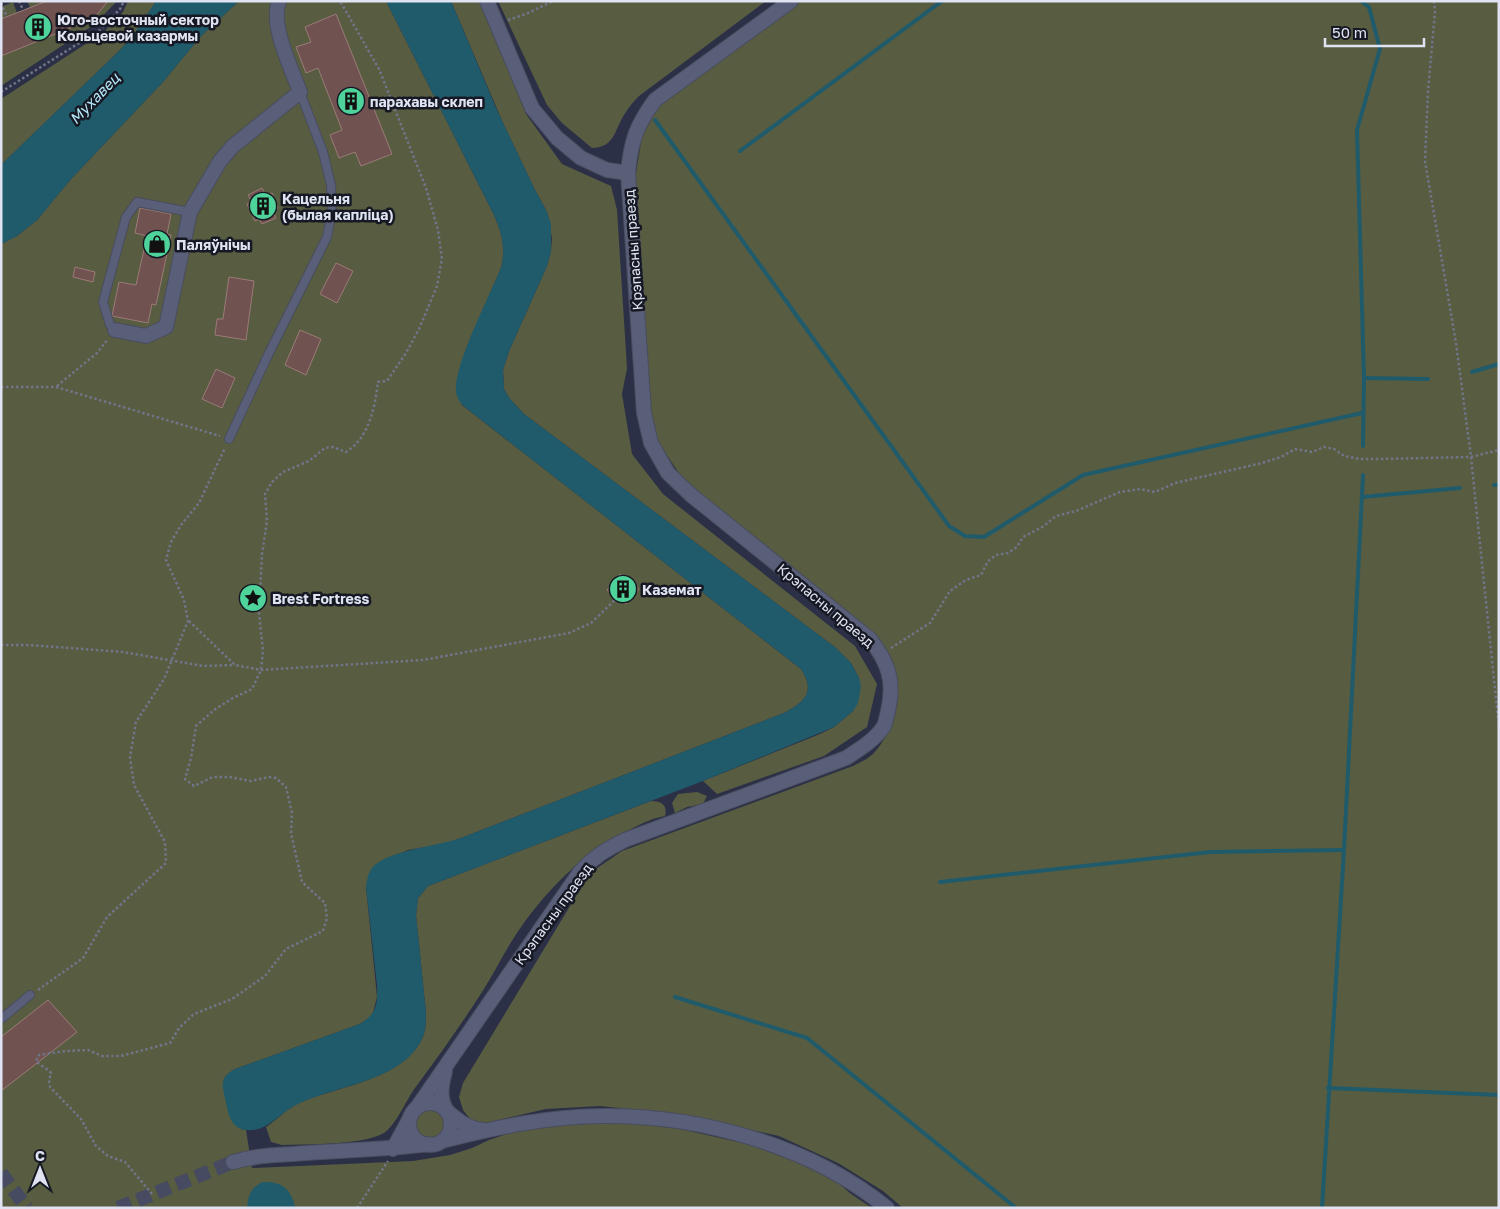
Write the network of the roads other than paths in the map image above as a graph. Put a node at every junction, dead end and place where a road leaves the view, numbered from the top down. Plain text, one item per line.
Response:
1 (279, 1) edge
2 (487, 1) edge
3 (791, 1) edge
4 (300, 92) junction
5 (628, 173) junction
6 (190, 212) junction
7 (112, 328) joint
8 (229, 438) road end
9 (30, 996) road end
10 (1, 1019) edge
11 (448, 1062) junction
12 (447, 1111) junction
13 (413, 1113) junction
14 (488, 1130) junction
15 (435, 1143) junction
16 (393, 1149) junction
17 (233, 1162) tunnel mouth
18 (888, 1208) edge

1 - 4 street
2 - 5 street, Крэпасны праезд
3 - 5 street
4 - 6 street
4 - 8 lane
5 - 11 street, Крэпасны праезд
6 - 7 street
6 - 7 lane
9 - 10 lane
11 - 12 street
11 - 13 street, Крэпасны праезд
12 - 13 street
12 - 14 street
12 - 15 street
13 - 15 street
13 - 16 street, Крэпасны праезд
14 - 15 street
14 - 18 street
15 - 16 street
16 - 17 street

